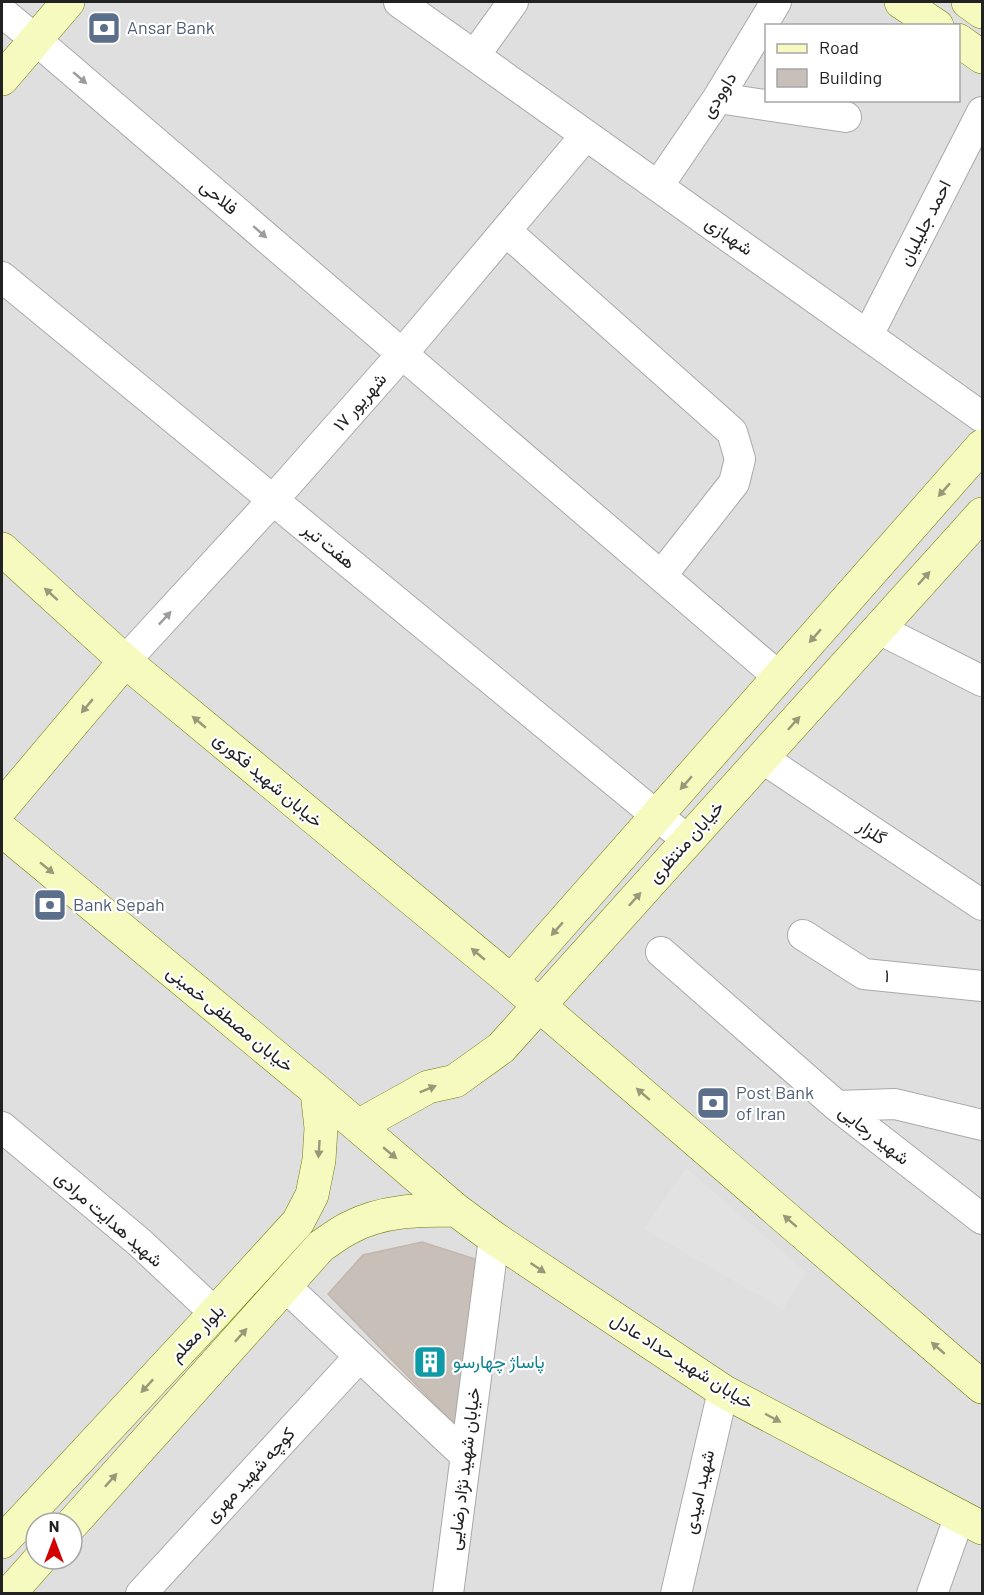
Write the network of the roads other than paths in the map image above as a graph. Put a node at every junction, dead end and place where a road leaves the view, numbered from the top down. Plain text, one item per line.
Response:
1 (68, 2) edge
2 (399, 2) edge
3 (513, 2) edge
4 (776, 2) edge
5 (901, 2) edge
6 (968, 2) edge
7 (2, 12) edge
8 (982, 12) edge
9 (934, 24) edge
10 (36, 40) junction
11 (960, 41) edge
12 (475, 55) junction
13 (982, 57) edge
14 (2, 79) edge
15 (718, 98) junction
16 (982, 112) edge
17 (846, 117) dead end
18 (586, 135) junction
19 (658, 186) junction
20 (506, 231) junction
21 (2, 277) edge
22 (868, 335) junction
23 (402, 354) junction
24 (982, 417) edge
25 (982, 446) edge
26 (273, 500) junction
27 (982, 514) edge
28 (2, 549) edge
29 (661, 576) junction
30 (879, 629) junction
31 (125, 661) junction
32 (779, 677) junction
33 (982, 681) edge
34 (762, 758) junction
35 (2, 807) edge
36 (657, 816) junction
37 (2, 830) edge
38 (688, 840) junction
39 (982, 906) edge
40 (803, 935) dead end
41 (661, 952) dead end
42 (511, 981) junction
43 (982, 986) edge
44 (539, 1005) junction
45 (317, 1090) junction
46 (837, 1106) junction
47 (982, 1125) edge
48 (358, 1126) junction
49 (2, 1127) edge
50 (456, 1210) junction
51 (982, 1219) edge
52 (494, 1238) junction
53 (285, 1286) junction
54 (215, 1313) junction
55 (359, 1357) junction
56 (982, 1387) edge
57 (723, 1391) junction
58 (466, 1456) junction
59 (84, 1511) edge
60 (971, 1522) edge
61 (2, 1542) edge
62 (29, 1571) edge
63 (9, 1593) edge
64 (141, 1593) edge
65 (448, 1593) edge
66 (676, 1593) edge
67 (932, 1593) edge

1 - 10 main road
2 - 12 street, شهبازی
3 - 12 street
4 - 15 street, داوودی
5 - 9 main road
6 - 8 main road
7 - 10 street, فلاحی
10 - 14 main road
10 -> 23 street, فلاحی
11 - 13 main road
12 - 18 street, شهبازی
15 - 17 street
15 - 19 street, داوودی
16 - 22 street, احمد جلیلیان
18 - 19 street, شهبازی
18 - 20 street, ۱۷ شهریور
19 - 22 street, شهبازی
20 - 23 street, ۱۷ شهریور
20 - 29 street
21 - 26 street, هفت تیر
22 - 24 street, شهبازی
23 - 26 street, ۱۷ شهریور
23 - 29 street, فلاحی
25 -> 32 main road
31 -> 26 street, ۱۷ شهریور
26 - 36 street, هفت تیر
30 -> 27 main road, خیابان منتظری
31 -> 28 main road, خیابان شهید فکوری
29 - 32 street, فلاحی
30 - 33 street
34 -> 30 main road, خیابان منتظری
31 -> 35 main road
42 -> 31 main road, خیابان شهید فکوری
32 -> 36 main road
34 - 38 main road, خیابان منتظری
34 - 39 street, گلزار
36 - 38 street, هفت تیر
36 -> 42 main road
37 -> 45 main road, خیابان مصطفی خمینی
44 -> 38 main road, خیابان منتظری
40 - 43 street, ۱
41 - 46 street, شهید رجایی
42 - 44 main road, خیابان شهید فکوری
48 -> 44 main road, خیابان منتظری
56 -> 44 main road
45 - 48 main road, خیابان مصطفی خمینی
45 -> 54 main road, بلوار معلم
46 - 47 street
46 - 51 street, شهید رجایی
48 -> 50 main road, خیابان مصطفی خمینی
49 - 54 street, شهید هدایت مرادی
50 - 52 main road, خیابان شهید حداد عادل
50 - 53 main road, بلوار معلم
52 -> 57 main road, خیابان شهید حداد عادل
52 - 58 street, خیابان شهید نژاد رضایی
53 - 55 street
59 -> 53 main road, بلوار معلم
54 -> 61 main road, بلوار معلم
55 - 58 street
55 - 64 street, کوچه شهید مهری
57 -> 60 main road, خیابان شهید حداد عادل
57 - 66 street, شهید امیدی
58 - 65 street, خیابان شهید نژاد رضایی
60 - 67 street
62 - 63 main road

